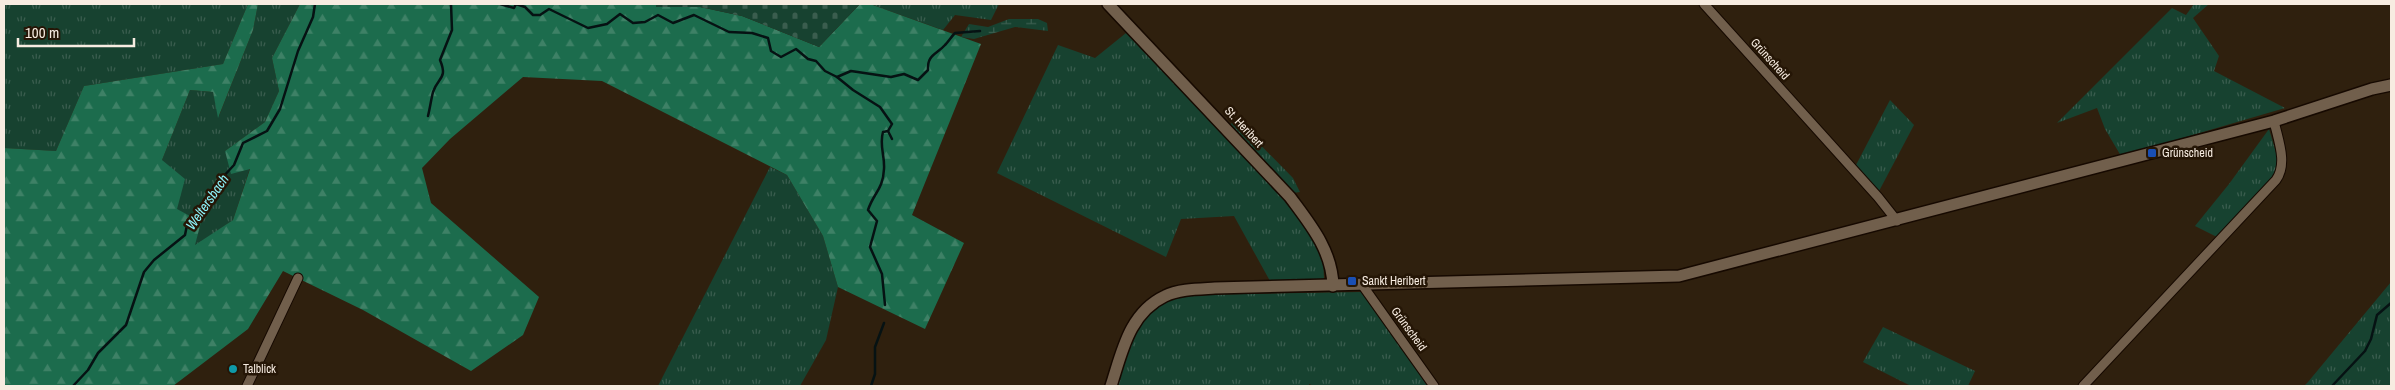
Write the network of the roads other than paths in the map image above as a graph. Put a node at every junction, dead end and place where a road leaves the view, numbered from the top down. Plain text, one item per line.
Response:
1 (1108, 4) edge
2 (1704, 4) edge
3 (2391, 86) edge
4 (2274, 121) junction
5 (1897, 221) junction
6 (298, 278) dead end
7 (1333, 286) junction
8 (1362, 286) junction
9 (247, 386) edge
10 (1111, 386) edge
11 (1434, 386) edge
12 (2083, 386) edge

1 - 7 street, St. Heribert
2 - 5 street, Grünscheid
3 - 4 street
4 - 5 street
4 - 12 street
5 - 8 street
6 - 9 street
7 - 8 street
7 - 10 street
8 - 11 street, Grünscheid

